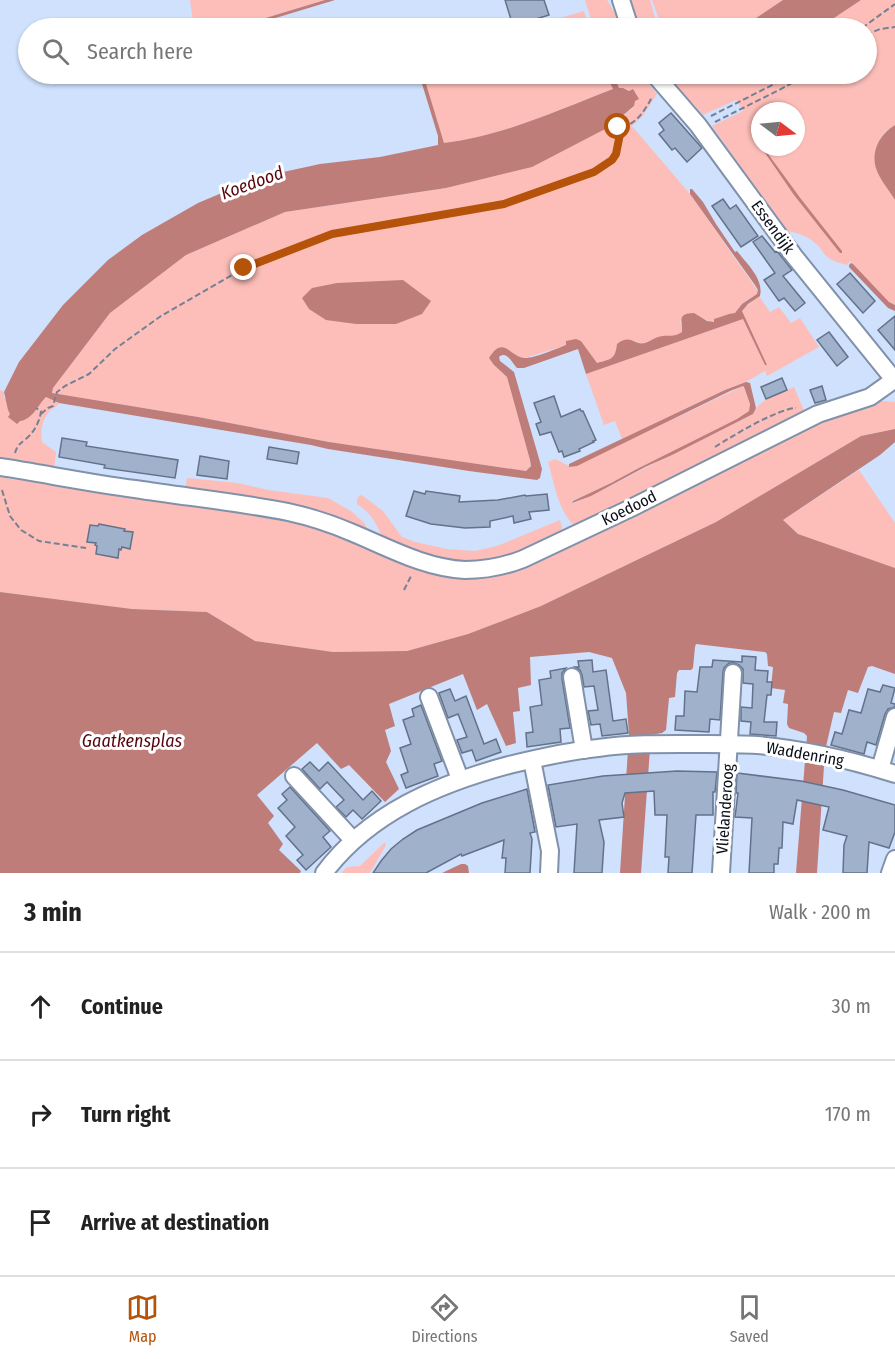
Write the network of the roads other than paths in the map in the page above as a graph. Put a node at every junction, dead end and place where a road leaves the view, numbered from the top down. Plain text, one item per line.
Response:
1 (621, 0) edge
2 (627, 18) edge
3 (663, 84) edge
4 (895, 380) edge
5 (5, 467) edge
6 (734, 673) dead end
7 (572, 676) dead end
8 (429, 697) dead end
9 (895, 717) edge
10 (729, 744) junction
11 (584, 750) junction
12 (532, 760) junction
13 (888, 772) edge
14 (294, 776) dead end
15 (460, 779) junction
16 (353, 840) junction
17 (895, 859) edge
18 (324, 873) edge
19 (549, 873) edge
20 (721, 873) edge
21 (890, 873) edge

1 - 2 street
3 - 4 street, Essendijk
4 - 5 street, Koedood
6 - 10 street
7 - 11 street
8 - 15 street
9 - 13 street, Waddenring
10 - 11 street, Waddenring
10 - 13 street, Waddenring
10 - 20 street, Vlielanderoog
11 - 12 street, Waddenring
12 - 15 street, Waddenring
12 - 19 street
14 - 16 street
15 - 16 street, Waddenring
16 - 18 street, Waddenring
17 - 21 street

